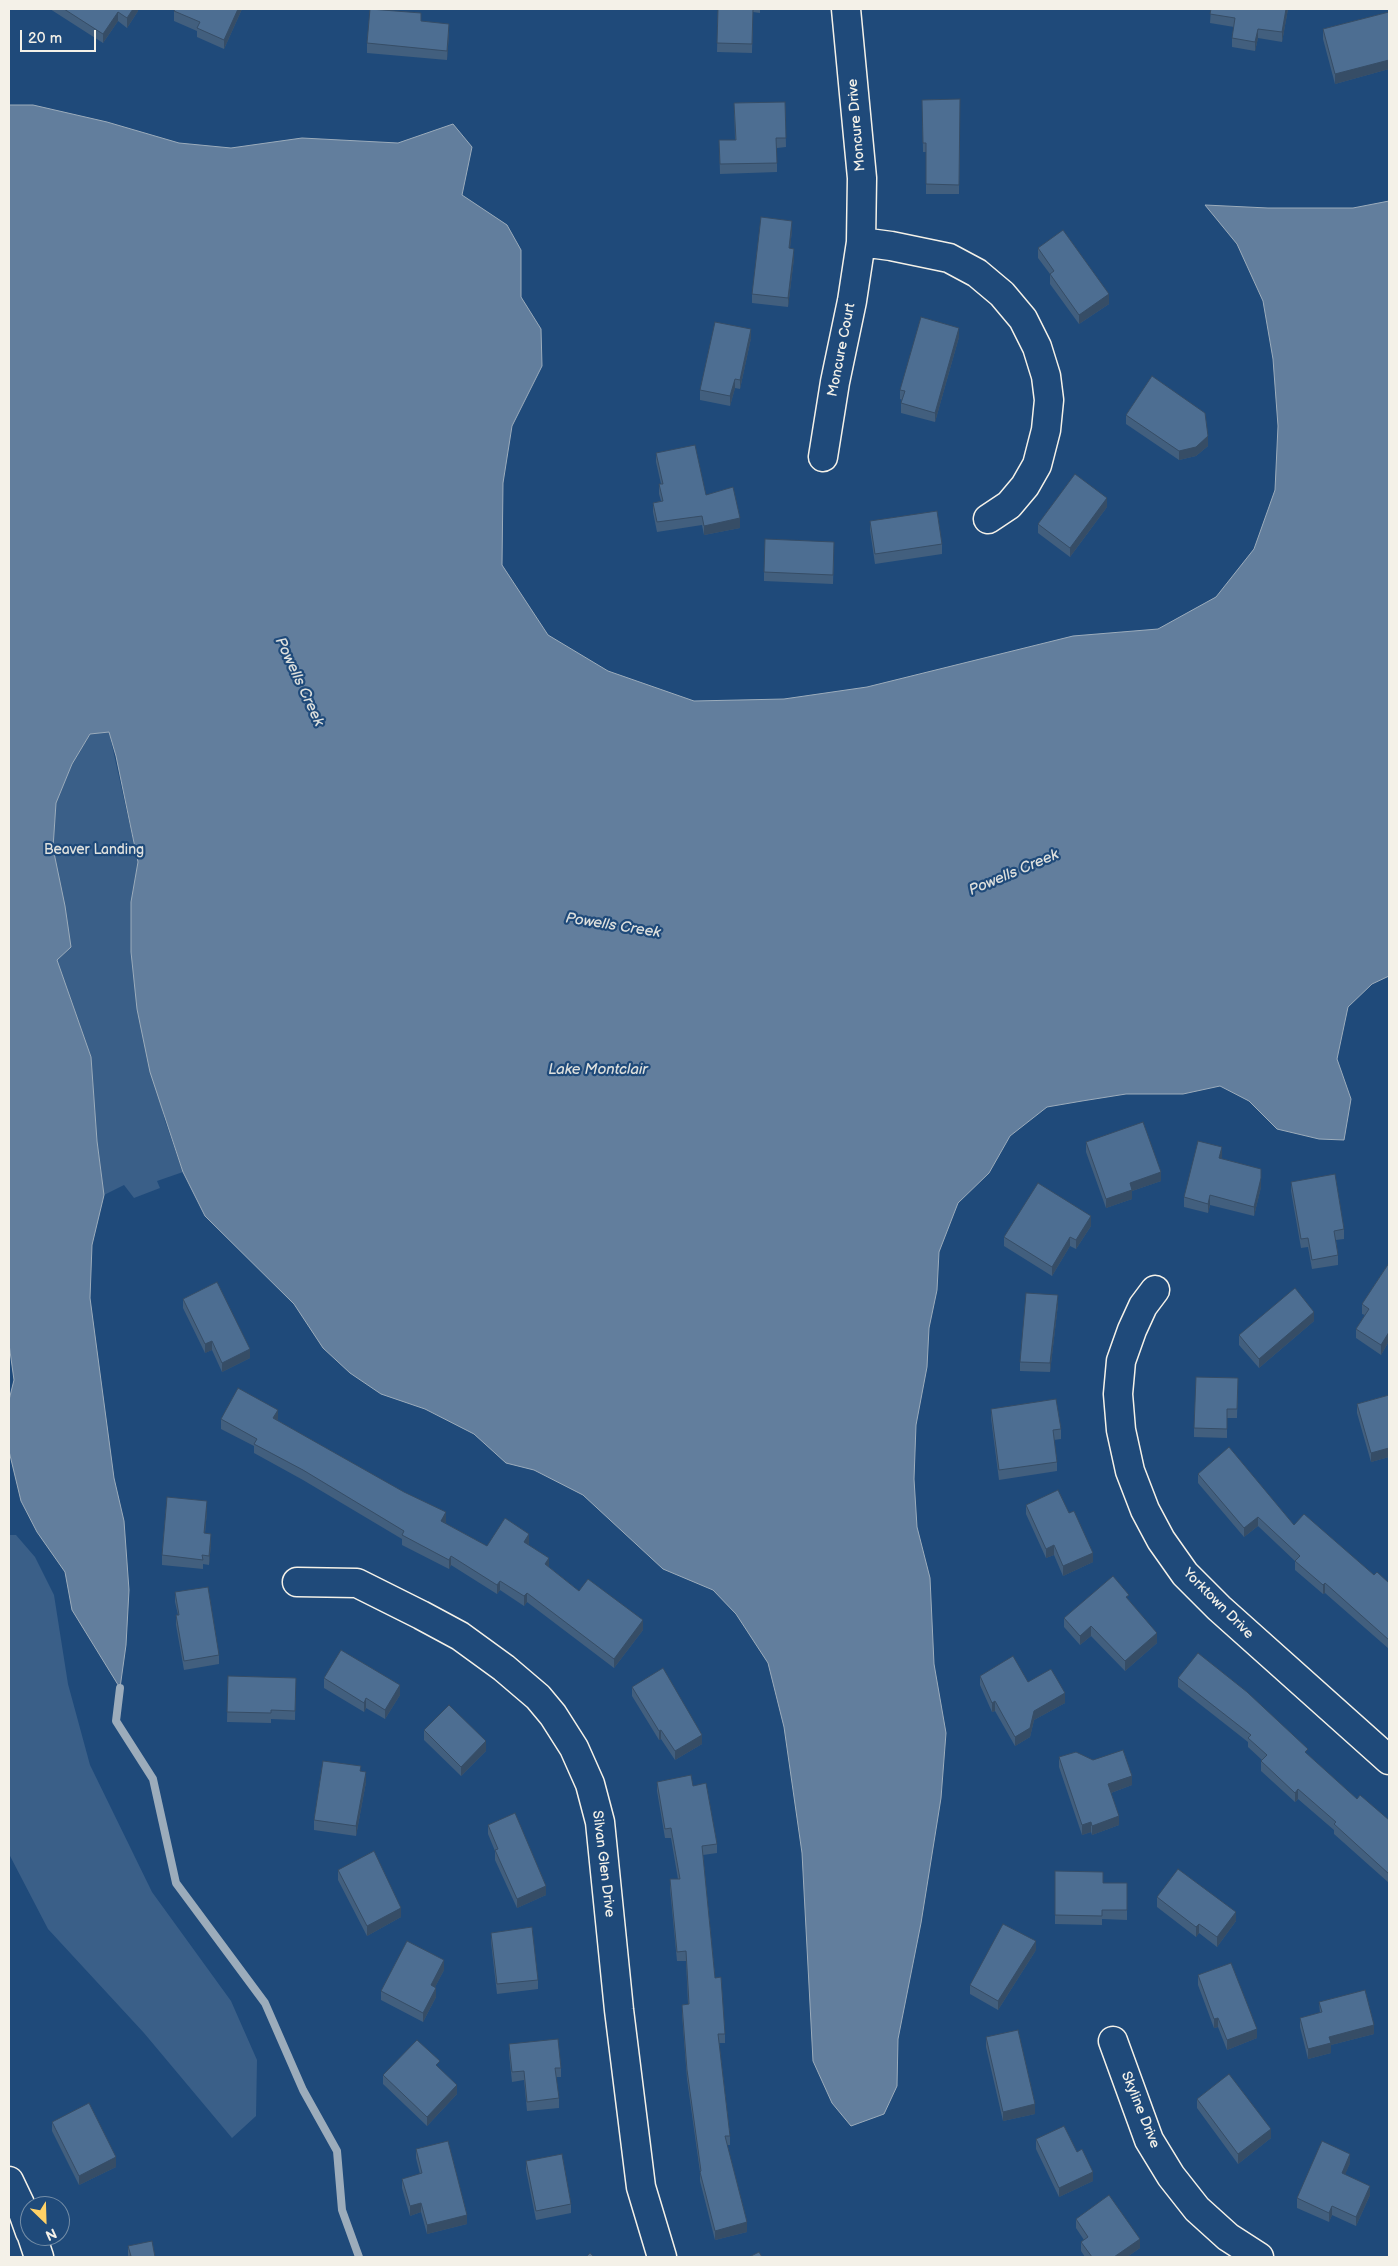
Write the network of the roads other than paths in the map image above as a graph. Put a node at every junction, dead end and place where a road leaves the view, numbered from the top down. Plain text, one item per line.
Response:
1 (846, 9) edge
2 (861, 242) junction
3 (823, 457) dead end
4 (988, 519) dead end
5 (1155, 1290) dead end
6 (297, 1582) dead end
7 (1389, 1760) edge
8 (1113, 2041) dead end
9 (9, 2181) edge
10 (20, 2204) edge
11 (662, 2257) edge
12 (1259, 2257) edge

1 - 2 street, Moncure Drive
2 - 3 street, Moncure Court
2 - 4 street
5 - 7 street, Yorktown Drive
6 - 11 street, Silvan Glen Drive
8 - 12 street, Skyline Drive
9 - 10 street

